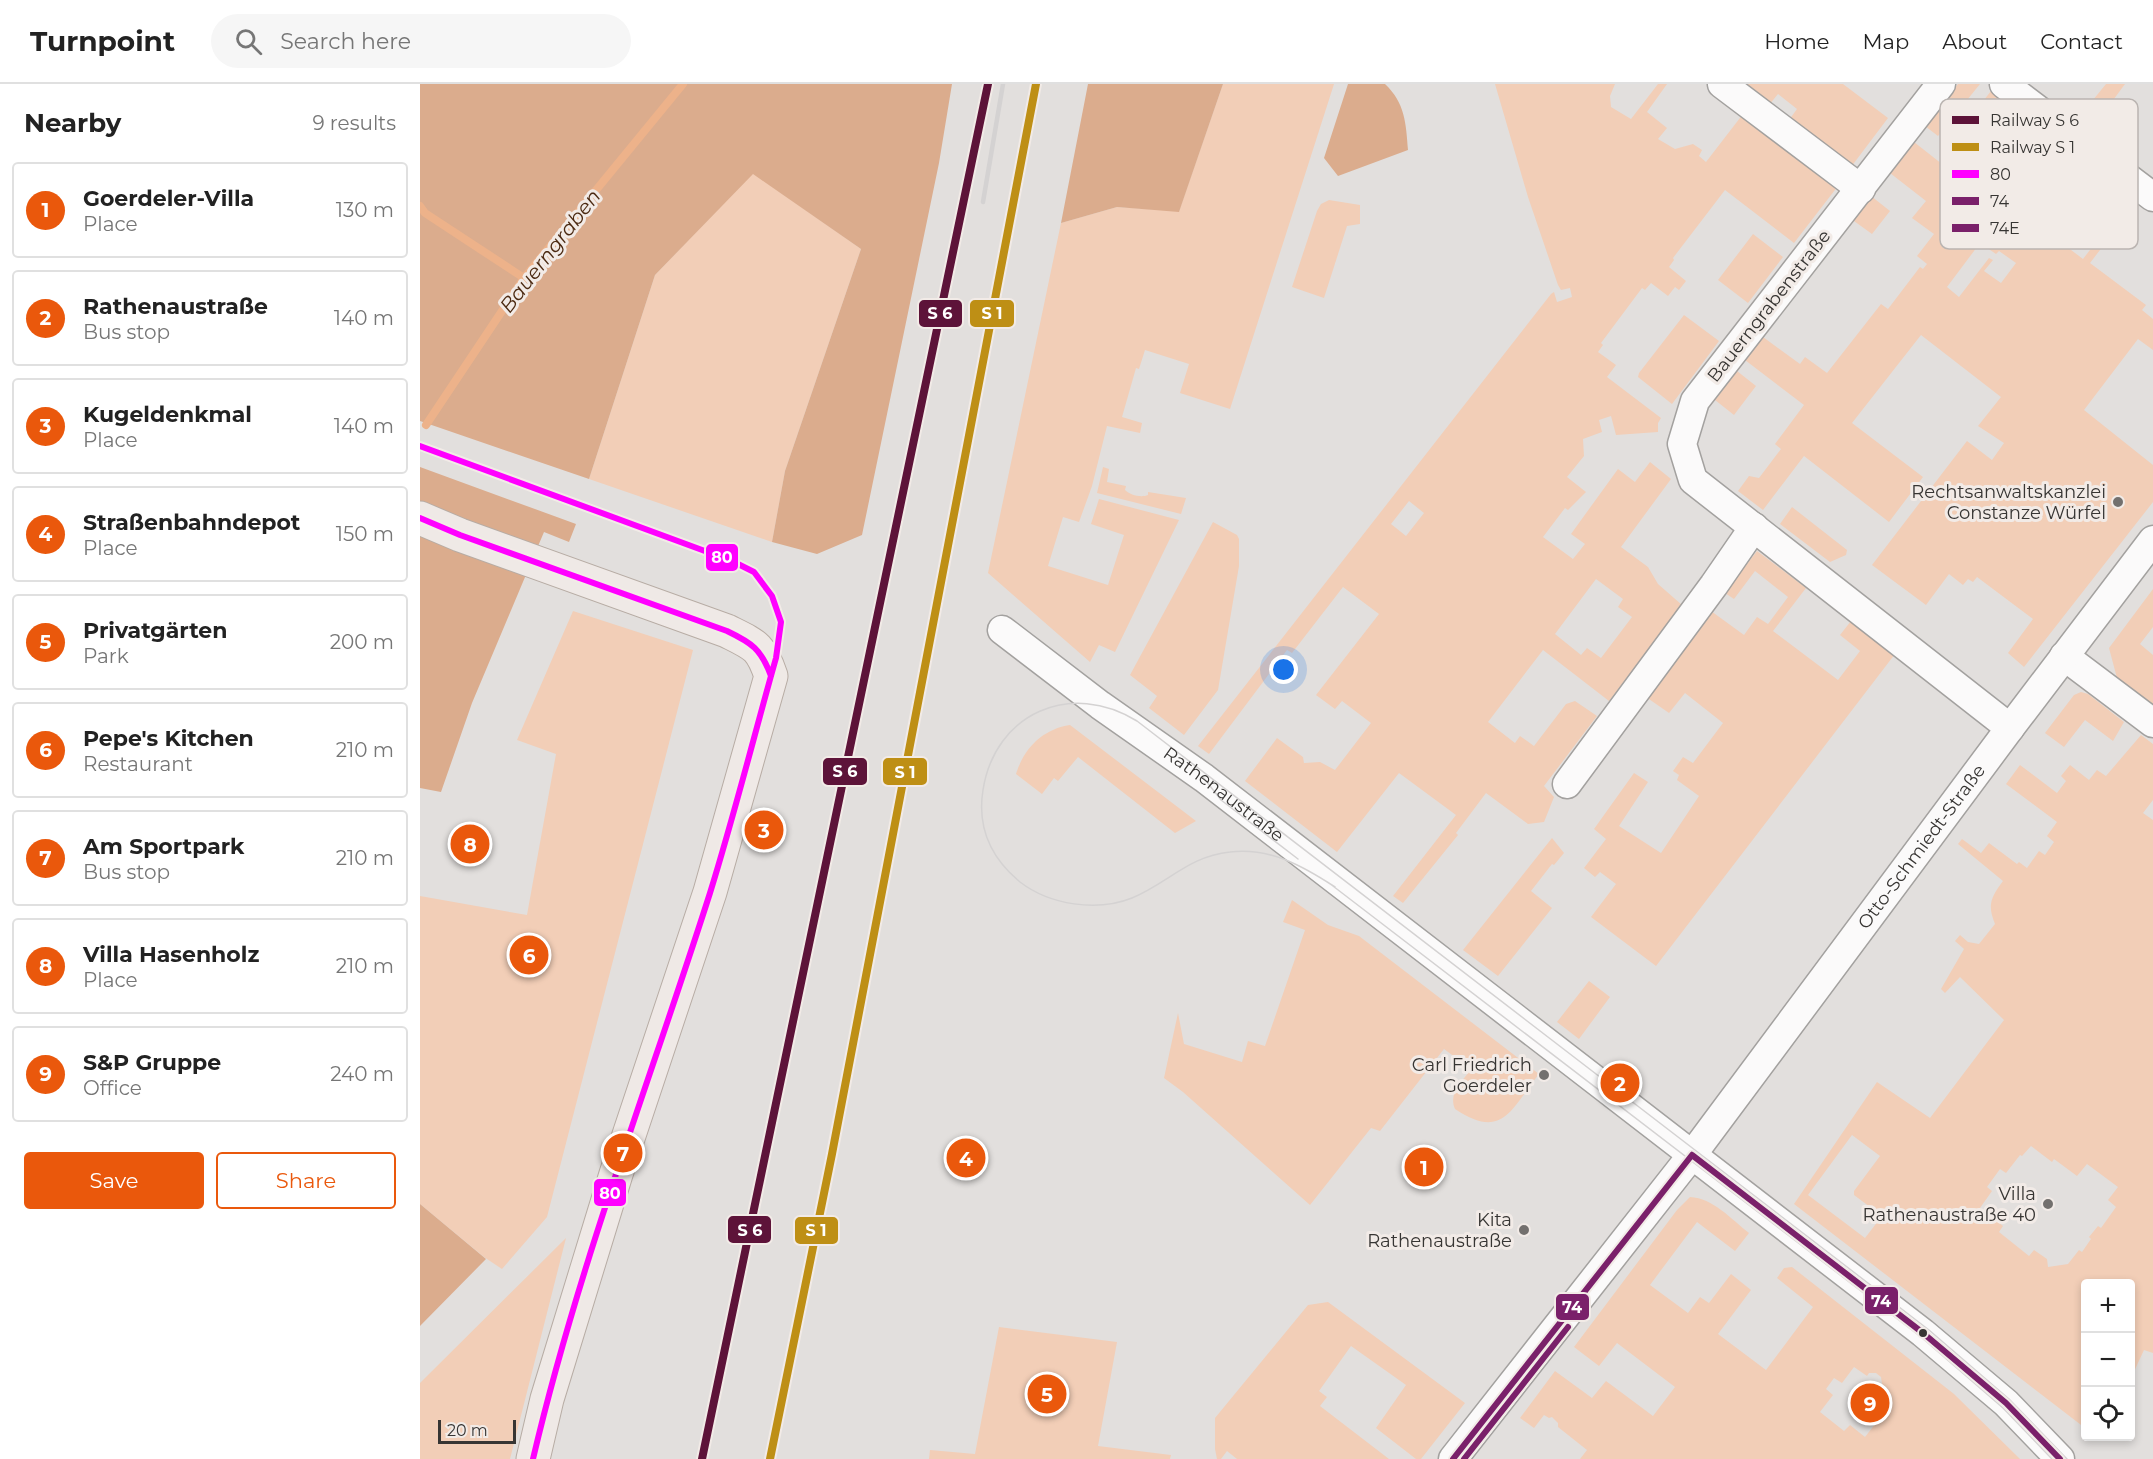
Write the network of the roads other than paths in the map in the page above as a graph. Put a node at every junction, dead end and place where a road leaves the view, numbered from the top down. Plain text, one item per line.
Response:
1 (1722, 84) edge
2 (1941, 84) edge
3 (2004, 84) edge
4 (2024, 99) edge
5 (2138, 186) edge
6 (1860, 189) junction
7 (2153, 197) edge
8 (420, 518) edge
9 (1755, 527) junction
10 (2153, 540) edge
11 (1002, 630) dead end
12 (2064, 656) junction
13 (2153, 723) edge
14 (2010, 728) junction
15 (1567, 784) dead end
16 (1692, 1155) junction
17 (533, 1459) edge
18 (1453, 1459) edge
19 (2060, 1459) edge

1 - 6 street
2 - 6 street, Bauerngrabenstraße
3 - 4 street
5 - 7 street
6 - 9 street, Bauerngrabenstraße
8 - 17 main road
9 - 14 street, Bauerngrabenstraße
9 - 15 street
10 - 12 street, Otto-Schmiedt-Straße
11 - 16 street, Rathenaustraße
12 - 13 street
12 - 14 street, Otto-Schmiedt-Straße
14 - 16 street, Otto-Schmiedt-Straße
16 - 18 street, Otto-Schmiedt-Straße
16 - 19 street, Rathenaustraße

